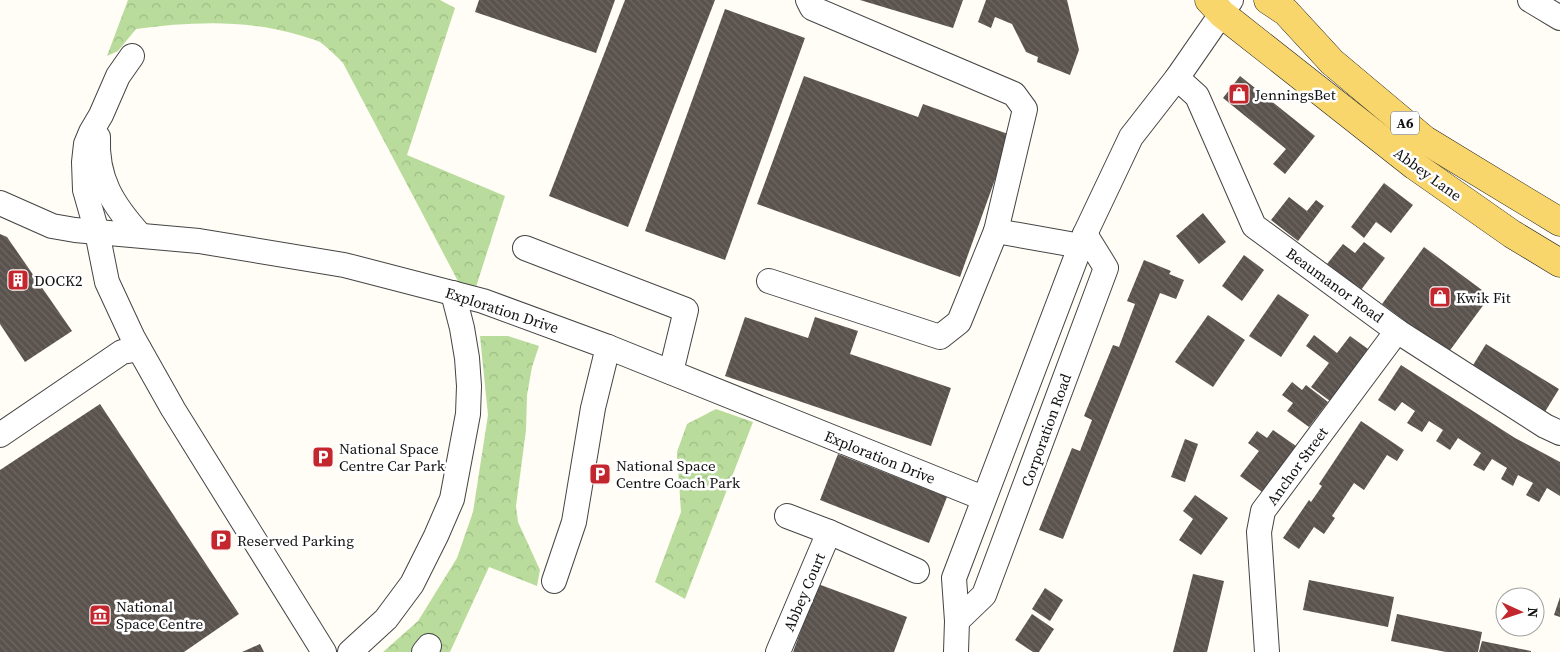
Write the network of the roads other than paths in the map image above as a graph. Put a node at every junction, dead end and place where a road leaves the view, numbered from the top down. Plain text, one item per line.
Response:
1 (808, 0) edge
2 (1268, 0) edge
3 (1530, 0) edge
4 (1221, 5) edge
5 (1560, 18) edge
6 (132, 56) dead end
7 (1177, 78) junction
8 (99, 118) junction
9 (0, 203) edge
10 (1560, 222) edge
11 (996, 231) junction
12 (97, 232) junction
13 (140, 235) junction
14 (1083, 240) junction
15 (525, 248) dead end
16 (1560, 263) edge
17 (769, 281) dead end
18 (453, 293) junction
19 (1397, 331) junction
20 (608, 347) junction
21 (139, 349) junction
22 (671, 372) junction
23 (1560, 433) edge
24 (0, 435) edge
25 (983, 498) junction
26 (787, 516) dead end
27 (829, 532) junction
28 (916, 571) dead end
29 (554, 581) dead end
30 (957, 621) junction
31 (1272, 651) edge
32 (324, 652) edge
33 (350, 652) edge
34 (778, 652) edge
35 (956, 652) edge

1 - 11 street
2 - 10 main road, Abbey Lane / A6
3 - 5 street
4 - 7 street
4 - 16 main road, Abbey Lane / A6
6 - 8 street
7 - 14 street
7 - 19 street, Beaumanor Road
8 - 12 street
8 - 13 street
9 - 12 street, Exploration Drive
11 - 14 street
11 - 17 street
12 - 13 street, Exploration Drive
12 - 21 street
13 - 18 street, Exploration Drive
14 - 25 street
14 - 30 street, Corporation Road
15 - 22 street
18 - 20 street, Exploration Drive
18 - 33 street
19 - 23 street, Beaumanor Road
19 - 31 street, Anchor Street
20 - 22 street, Exploration Drive
20 - 29 street
21 - 24 street
21 - 32 street
22 - 25 street, Exploration Drive
25 - 30 street
26 - 27 street
27 - 28 street
27 - 34 street, Abbey Court
30 - 35 street

